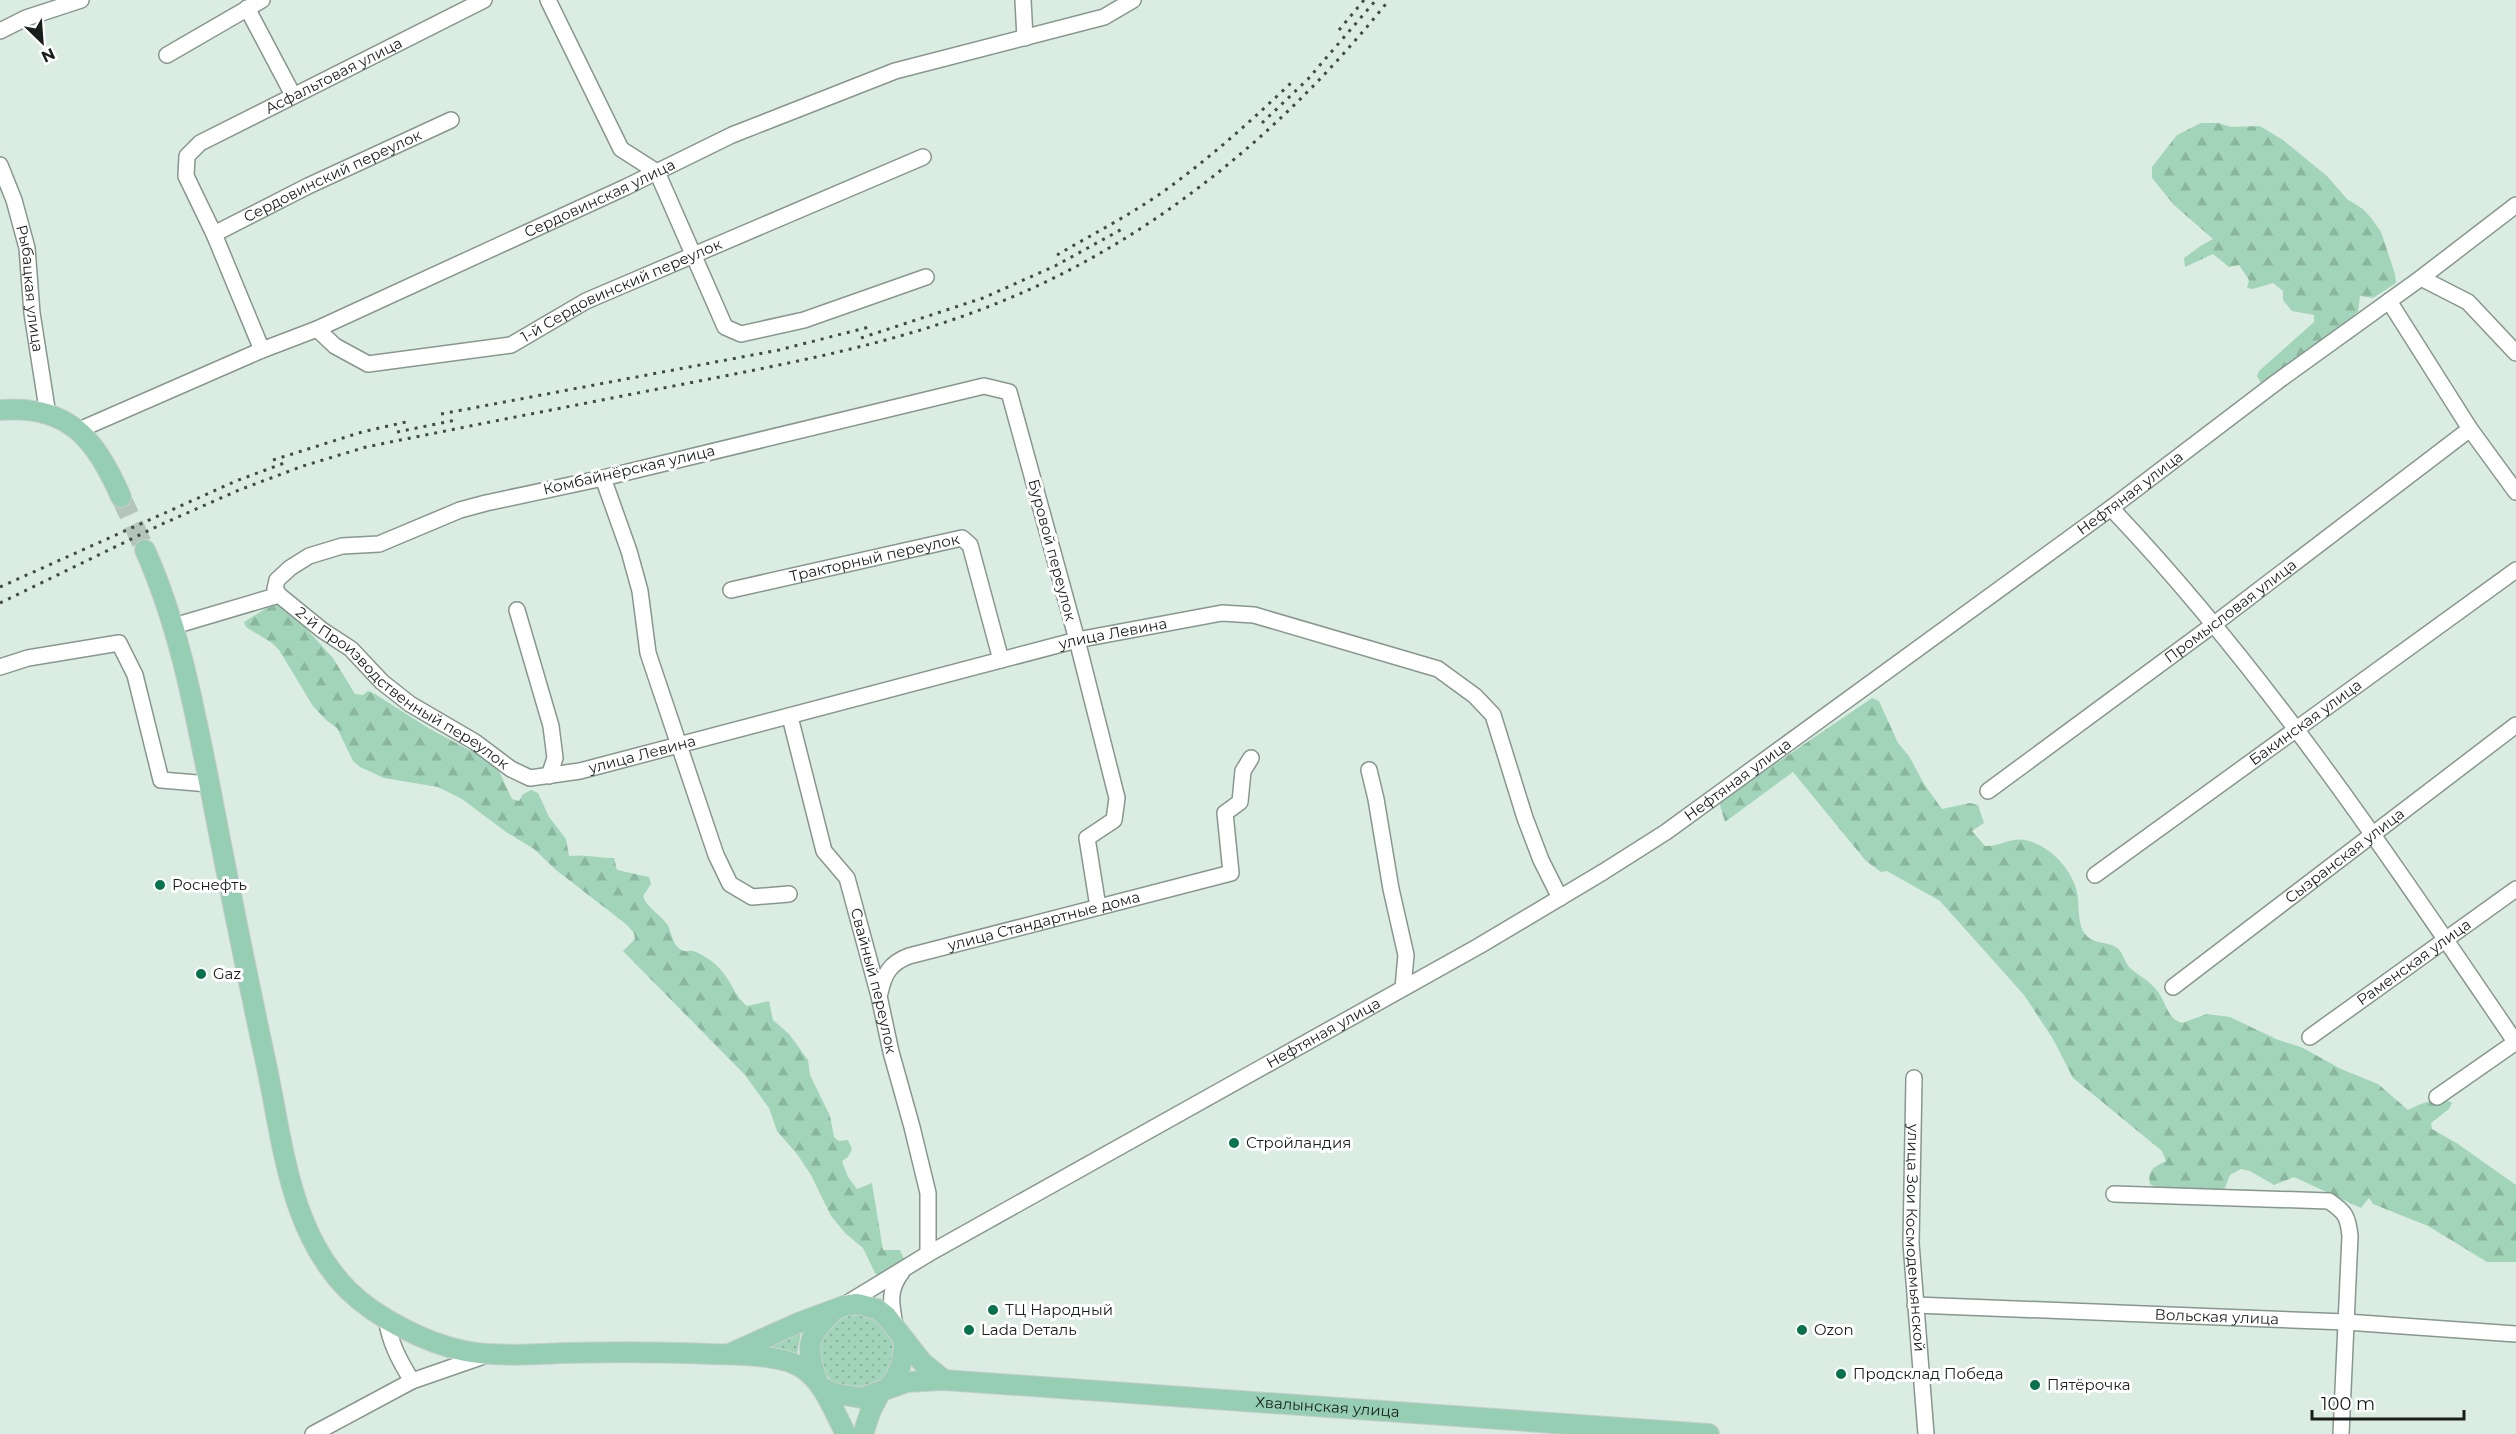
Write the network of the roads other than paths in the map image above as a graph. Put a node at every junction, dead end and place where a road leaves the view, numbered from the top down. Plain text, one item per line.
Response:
1 (81, 0) edge
2 (262, 0) edge
3 (484, 0) edge
4 (548, 0) edge
5 (1023, 0) edge
6 (1133, 0) edge
7 (247, 8) junction
8 (0, 31) edge
9 (1025, 38) junction
10 (167, 55) dead end
11 (293, 95) junction
12 (451, 120) dead end
13 (923, 157) dead end
14 (0, 165) edge
15 (657, 172) junction
16 (2516, 204) edge
17 (214, 234) junction
18 (693, 255) junction
19 (926, 277) dead end
20 (2421, 278) junction
21 (2389, 302) junction
22 (317, 329) junction
23 (262, 350) junction
24 (2516, 353) edge
25 (1009, 392) joint
26 (0, 410) edge
27 (48, 415) junction
28 (2470, 429) junction
29 (79, 430) junction
30 (603, 478) junction
31 (2516, 492) edge
32 (121, 497) tunnel mouth
33 (2111, 508) junction
34 (145, 550) tunnel mouth
35 (2516, 570) edge
36 (731, 590) dead end
37 (279, 595) junction
38 (517, 610) dead end
39 (2213, 625) junction
40 (174, 626) junction
41 (1077, 640) junction
42 (1001, 660) junction
43 (0, 667) edge
44 (790, 717) junction
45 (2516, 725) edge
46 (2295, 729) junction
47 (681, 744) junction
48 (1251, 758) dead end
49 (1369, 770) dead end
50 (549, 776) junction
51 (530, 778) joint
52 (209, 784) junction
53 (1988, 791) dead end
54 (2372, 834) junction
55 (2095, 874) dead end
56 (2516, 889) edge
57 (789, 894) dead end
58 (1560, 898) junction
59 (1098, 907) junction
60 (2446, 940) junction
61 (2173, 987) dead end
62 (1403, 988) junction
63 (879, 996) junction
64 (2310, 1037) dead end
65 (2516, 1042) edge
66 (1914, 1078) dead end
67 (2437, 1097) dead end
68 (2114, 1194) dead end
69 (928, 1254) junction
70 (904, 1270) junction
71 (1915, 1305) junction
72 (839, 1308) junction
73 (386, 1318) junction
74 (2346, 1322) junction
75 (899, 1333) junction
76 (2516, 1334) edge
77 (493, 1353) junction
78 (729, 1354) junction
79 (944, 1380) junction
80 (412, 1381) junction
81 (820, 1385) junction
82 (882, 1391) junction
83 (1634, 1431) edge
84 (313, 1434) edge
85 (846, 1434) edge
86 (863, 1434) edge
87 (1708, 1434) edge
88 (1926, 1434) edge
89 (2341, 1434) edge

1 - 8 street
2 - 7 street
3 - 11 street, Асфальтовая улица
4 - 15 street
5 - 9 street
6 - 9 street, Сердовинская улица
7 - 10 street
7 - 11 street
9 - 15 street, Сердовинская улица
11 - 17 street, Асфальтовая улица
12 - 17 street, Сердовинский переулок
13 - 18 street, 1-й Сердовинский переулок
14 - 27 street, Рыбацкая улица
15 - 18 street
15 - 22 street, Сердовинская улица
16 - 20 street, Нефтяная улица
17 - 23 street
18 - 19 street
18 - 22 street, 1-й Сердовинский переулок
20 - 21 street, Нефтяная улица
20 - 24 street
21 - 28 street
21 - 33 street, Нефтяная улица
22 - 23 street, Сердовинская улица
23 - 29 street, Сердовинская улица
25 - 30 street, Комбайнёрская улица
25 - 41 street, Буровой переулок
26 - 27 main road
27 - 29 main road
28 - 31 street
28 - 39 street, Промысловая улица
29 - 32 main road
30 - 37 street, Комбайнёрская улица
30 - 47 street
33 - 39 street
33 - 58 street, Нефтяная улица
34 - 40 main road
35 - 46 street, Бакинская улица
36 - 42 street, Тракторный переулок
37 - 40 street
37 - 51 street, 2-й Производственный переулок
38 - 50 street
39 - 46 street
39 - 53 street, Промысловая улица
40 - 52 main road
41 - 42 street, улица Левина
41 - 58 street, улица Левина
41 - 59 street, Буровой переулок
42 - 44 street, улица Левина
43 - 52 street
44 - 47 street, улица Левина
44 - 63 street, Свайный переулок
45 - 54 street, Сызранская улица
46 - 54 street
46 - 55 street, Бакинская улица
47 - 50 street, улица Левина
47 - 57 street
48 - 59 street, улица Стандартные дома
49 - 62 street
50 - 51 street, улица Левина
52 - 73 main road
54 - 60 street
54 - 61 street, Сызранская улица
56 - 60 street, Раменская улица
58 - 62 street, Нефтяная улица
59 - 63 street, улица Стандартные дома
60 - 64 street, Раменская улица
60 - 65 street
62 - 69 street, Нефтяная улица
63 - 69 street, Свайный переулок
65 - 67 street
66 - 71 street, улица Зои Космодемьянской
68 - 74 street
69 - 70 street, Нефтяная улица
70 - 72 street, Нефтяная улица
70 - 75 street
71 - 74 street, Вольская улица
71 - 88 street, улица Зои Космодемьянской
72 - 75 main road
72 - 78 main road
72 - 81 main road
73 - 77 main road
73 - 80 street
74 - 76 street, Вольская улица
74 - 89 street
75 - 79 main road
75 - 82 main road
77 - 78 main road
77 - 80 street
78 - 81 main road
79 - 82 main road, Хвалынская улица
79 - 83 main road, Хвалынская улица
80 - 84 street
81 - 82 main road
81 - 85 main road
82 - 86 main road
83 - 87 main road, Хвалынская улица

